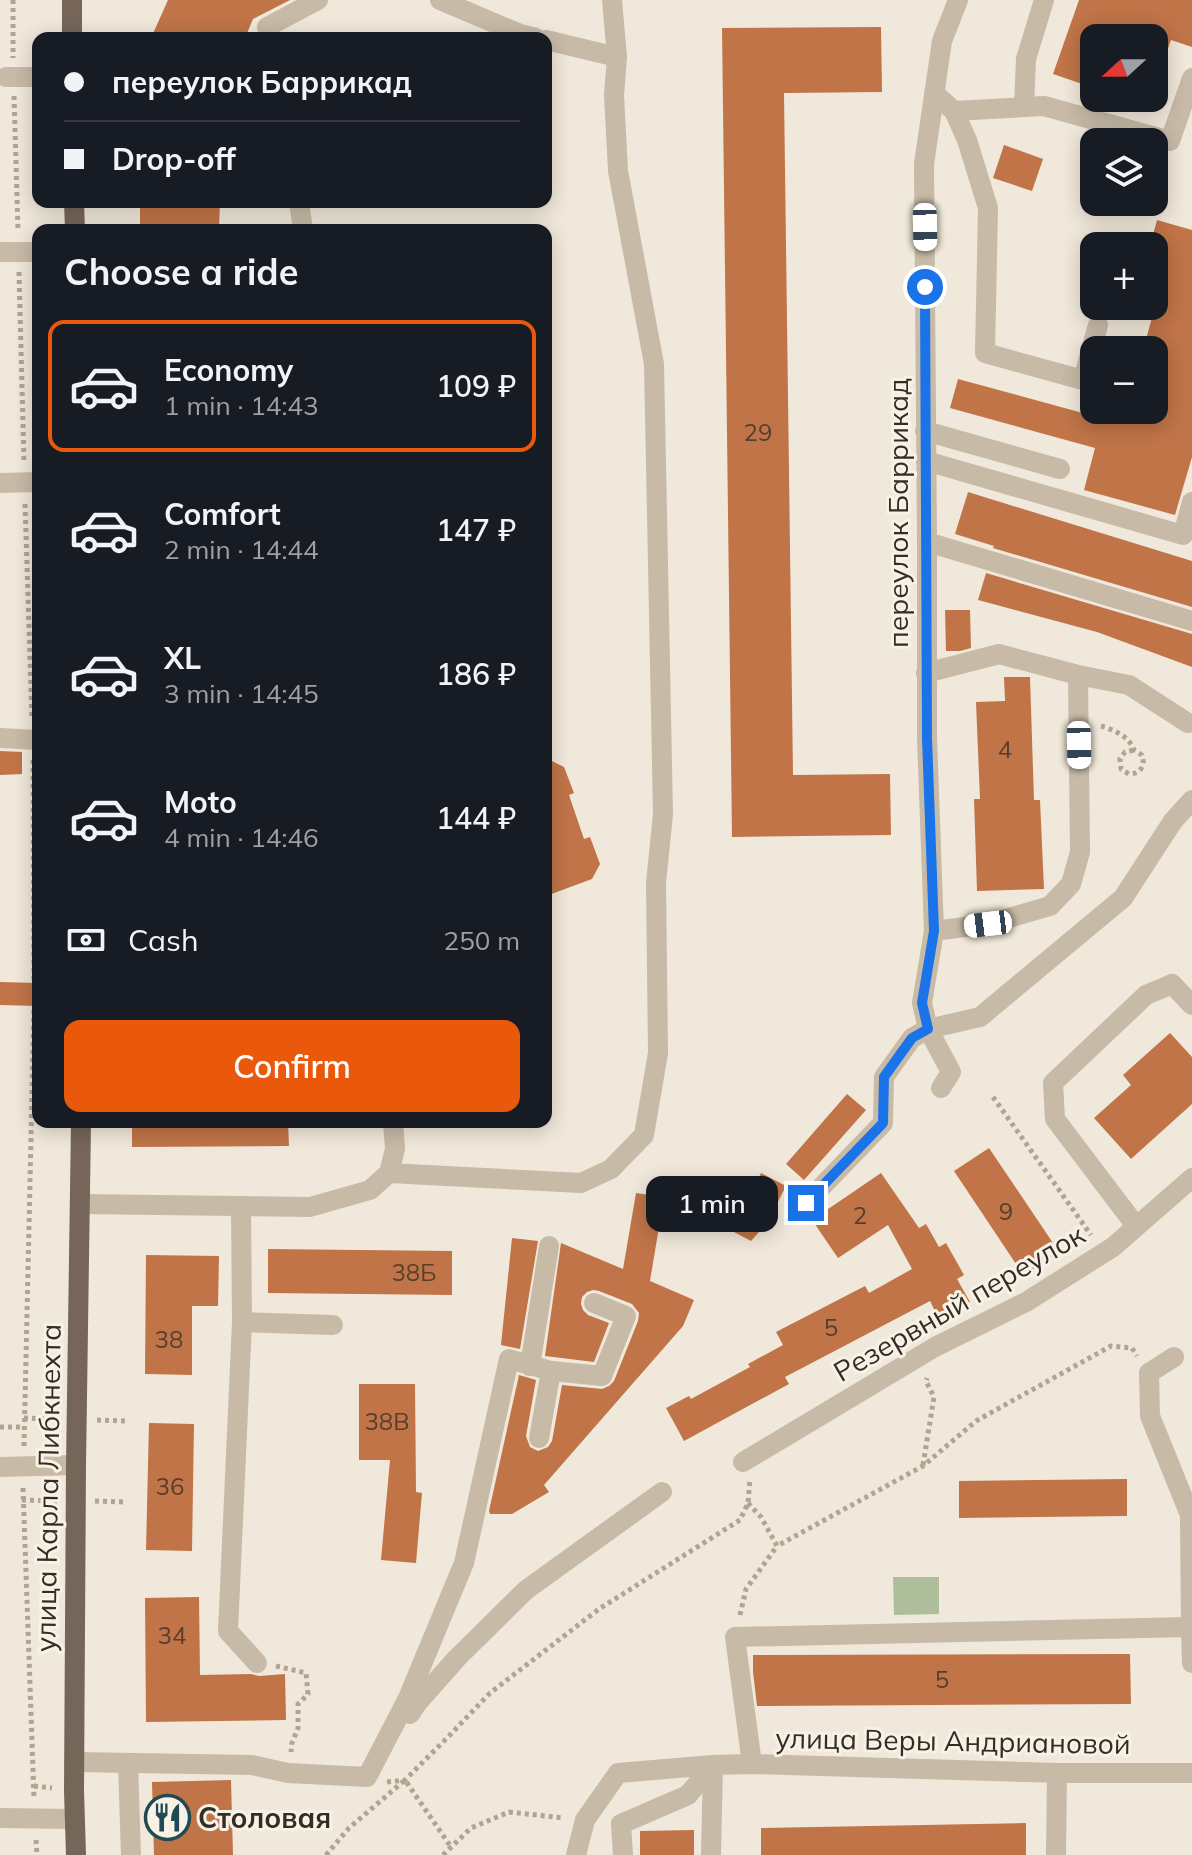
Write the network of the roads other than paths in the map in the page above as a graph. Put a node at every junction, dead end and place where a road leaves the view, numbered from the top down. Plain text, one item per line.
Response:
1 (72, 0) edge
2 (318, 0) edge
3 (440, 0) edge
4 (612, 0) edge
5 (958, 0) edge
6 (1044, 0) edge
7 (72, 32) edge
8 (268, 32) edge
9 (515, 32) edge
10 (552, 41) edge
11 (617, 57) junction
12 (6, 77) dead end
13 (32, 77) edge
14 (1192, 78) edge
15 (934, 93) junction
16 (1024, 107) junction
17 (954, 111) junction
18 (0, 252) edge
19 (32, 252) edge
20 (1098, 325) dead end
21 (925, 431) junction
22 (926, 461) junction
23 (1060, 469) dead end
24 (32, 482) edge
25 (0, 483) edge
26 (1192, 502) edge
27 (1188, 536) edge
28 (927, 542) junction
29 (1192, 621) edge
30 (926, 673) junction
31 (1078, 675) junction
32 (1188, 723) dead end
33 (0, 738) edge
34 (32, 740) edge
35 (1192, 800) edge
36 (934, 931) junction
37 (1192, 1005) edge
38 (928, 1029) junction
39 (941, 1088) dead end
40 (81, 1128) edge
41 (393, 1128) edge
42 (389, 1173) junction
43 (1192, 1178) edge
44 (806, 1203) dead end
45 (80, 1204) junction
46 (241, 1206) junction
47 (1136, 1226) junction
48 (549, 1246) dead end
49 (594, 1303) dead end
50 (242, 1322) junction
51 (333, 1325) dead end
52 (1174, 1357) dead end
53 (530, 1366) junction
54 (551, 1371) junction
55 (539, 1438) dead end
56 (743, 1462) road end
57 (76, 1465) junction
58 (0, 1467) edge
59 (662, 1492) dead end
60 (1191, 1627) edge
61 (257, 1663) road end
62 (1192, 1663) edge
63 (74, 1762) junction
64 (128, 1764) junction
65 (752, 1764) junction
66 (713, 1765) junction
67 (1057, 1773) junction
68 (1192, 1773) edge
69 (367, 1777) junction
70 (0, 1818) edge
71 (74, 1819) junction
72 (76, 1855) edge
73 (131, 1855) edge
74 (576, 1855) edge
75 (623, 1855) edge
76 (711, 1855) edge
77 (1056, 1855) edge

1 - 7 main road
2 - 8 street
3 - 9 street
4 - 11 street
5 - 15 street, переулок Баррикад
6 - 16 street
10 - 11 street
11 - 42 street
12 - 13 street
14 - 16 street
15 - 17 street
15 - 21 street, переулок Баррикад
16 - 17 street
17 - 20 street
18 - 19 street
21 - 22 street, переулок Баррикад
21 - 23 street
22 - 27 street
22 - 28 street, переулок Баррикад
24 - 25 street
26 - 27 street
28 - 29 street
28 - 30 street, переулок Баррикад
30 - 31 street
30 - 36 street, переулок Баррикад
31 - 32 street
31 - 36 street
33 - 34 street
35 - 38 street
36 - 38 street, переулок Баррикад
37 - 47 street
38 - 39 street
38 - 44 street
40 - 45 main road, улица Карла Либкнехта
41 - 42 street
42 - 46 street
43 - 47 street, Резервный переулок
45 - 46 street
45 - 57 main road, улица Карла Либкнехта
46 - 50 street
47 - 56 street, Резервный переулок
48 - 53 street
49 - 54 street
50 - 51 street
50 - 61 street
52 - 60 street
53 - 54 street
53 - 69 street
54 - 55 street
57 - 58 street
57 - 63 main road, улица Карла Либкнехта
59 - 69 street
60 - 62 street
60 - 65 street
63 - 64 street
63 - 71 main road, улица Карла Либкнехта
64 - 69 street
64 - 73 street
65 - 66 street, улица Веры Андриановой
65 - 67 street, улица Веры Андриановой
66 - 74 street, улица Веры Андриановой
66 - 75 street
66 - 76 street
67 - 68 street, улица Веры Андриановой
67 - 77 street
70 - 71 street
71 - 72 main road, улица Карла Либкнехта

